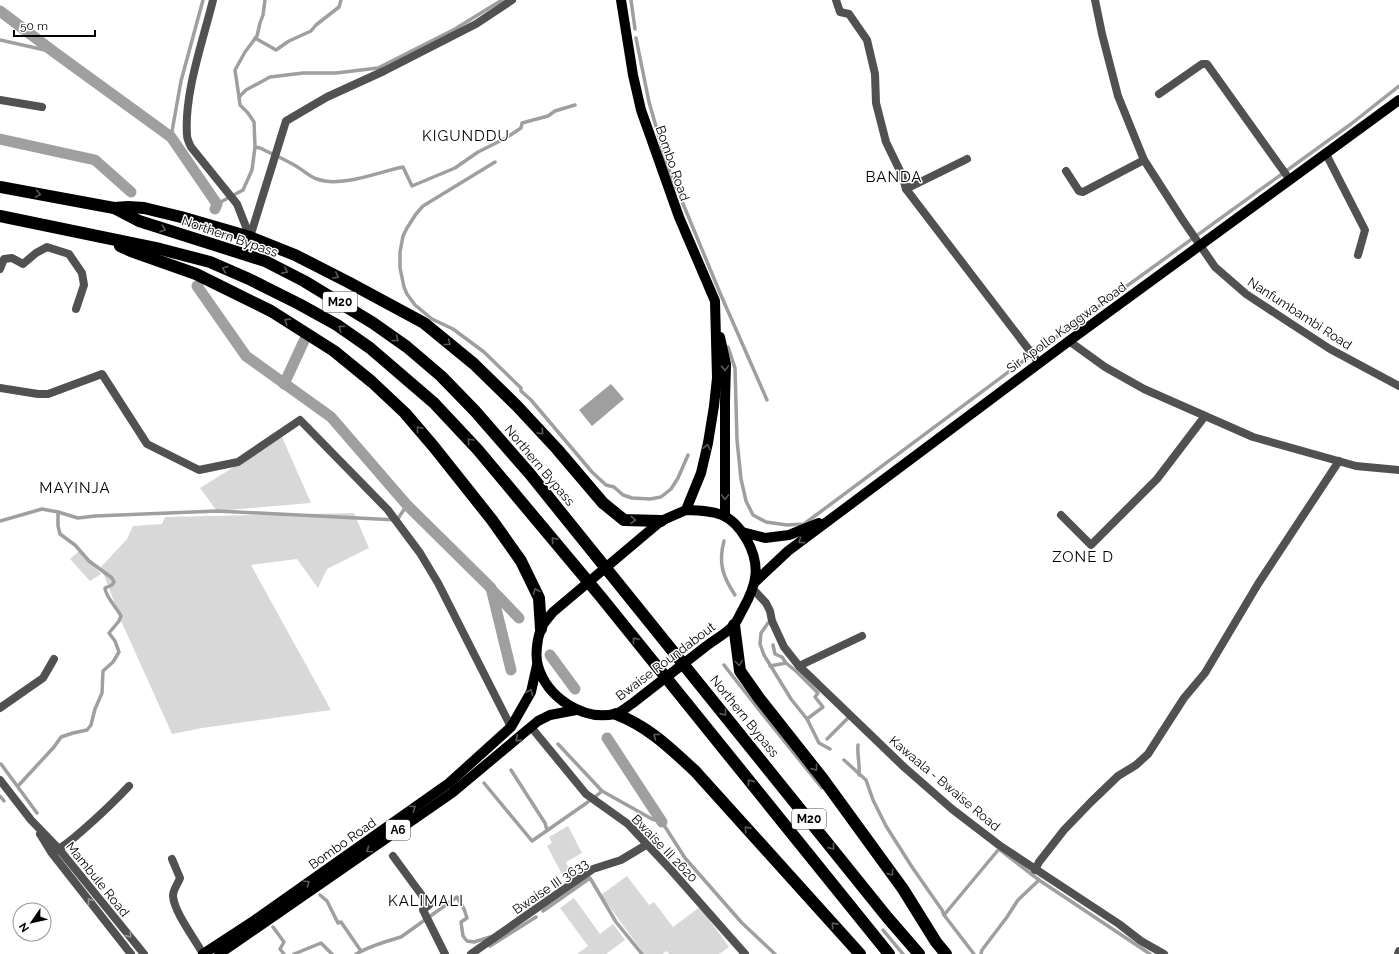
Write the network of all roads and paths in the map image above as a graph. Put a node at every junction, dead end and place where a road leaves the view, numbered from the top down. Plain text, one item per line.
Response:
1 (213, 0) edge
2 (512, 0) edge
3 (621, 0) edge
4 (836, 0) edge
5 (1095, 0) edge
6 (1159, 94) dead end
7 (0, 100) edge
8 (1399, 100) edge
9 (42, 107) dead end
10 (1326, 154) junction
11 (967, 159) dead end
12 (1144, 160) junction
13 (1066, 171) dead end
14 (1290, 180) junction
15 (0, 187) edge
16 (906, 190) junction
17 (114, 208) junction
18 (0, 216) edge
19 (250, 237) junction
20 (103, 238) junction
21 (1200, 245) junction
22 (1358, 254) dead end
23 (0, 269) edge
24 (76, 309) dead end
25 (717, 330) junction
26 (1069, 341) junction
27 (1039, 363) junction
28 (1399, 386) edge
29 (0, 388) edge
30 (1205, 416) junction
31 (1339, 461) junction
32 (1399, 470) edge
33 (686, 510) junction
34 (1061, 515) dead end
35 (725, 516) junction
36 (833, 518) junction
37 (661, 521) junction
38 (742, 532) junction
39 (754, 585) junction
40 (734, 625) junction
41 (541, 629) junction
42 (862, 636) dead end
43 (54, 659) dead end
44 (537, 665) junction
45 (799, 666) junction
46 (0, 708) edge
47 (576, 710) junction
48 (616, 714) junction
49 (511, 727) junction
50 (532, 727) junction
51 (0, 780) edge
52 (129, 786) dead end
53 (646, 845) junction
54 (55, 851) junction
55 (393, 856) dead end
56 (172, 859) dead end
57 (1035, 870) junction
58 (1399, 951) edge
59 (475, 953) edge
60 (131, 954) edge
61 (144, 954) edge
62 (203, 954) edge
63 (219, 954) edge
64 (445, 954) edge
65 (745, 954) edge
66 (860, 954) edge
67 (889, 954) edge
68 (919, 954) edge
69 (946, 954) edge
70 (1164, 954) edge
71 (1398, 954) edge

1 - 19 street
2 - 19 street
3 - 25 main road, Bombo Road
4 - 16 street
5 - 12 street, Nanfumbambi Road
6 - 14 street
7 - 9 street
8 - 10 main road, Sir Apollo Kaggwa Road
10 - 14 main road, Sir Apollo Kaggwa Road
10 - 22 street
11 - 16 street
12 - 13 street
12 - 21 street, Nanfumbambi Road
14 - 21 main road, Sir Apollo Kaggwa Road
15 -> 17 highway, Northern Bypass / M20
16 - 27 street
17 - 19 highway
17 -> 68 highway, Northern Bypass / M20
18 - 20 highway, M20
19 -> 37 highway
41 -> 20 highway
67 -> 20 highway, M20
21 - 26 main road, Sir Apollo Kaggwa Road
21 - 28 street, Nanfumbambi Road
23 - 24 street
33 -> 25 main road, Bombo Road
25 -> 35 main road, Bombo Road
26 - 27 main road, Sir Apollo Kaggwa Road
26 - 30 street
27 - 36 main road, Sir Apollo Kaggwa Road
29 - 49 street
30 - 31 street
30 - 34 street
31 - 32 street
31 - 57 street
33 - 35 main road, Bwaise Roundabout
33 - 37 main road, Bwaise Roundabout
35 - 38 main road, Bwaise Roundabout
36 - 38 main road
36 -> 39 main road, Sir Apollo Kaggwa Road
37 - 41 main road, Bwaise Roundabout
38 - 39 main road, Bwaise Roundabout
39 - 40 main road, Bwaise Roundabout
39 - 45 street, Kawaala - Bwaise Road
40 - 48 main road, Bwaise Roundabout
40 -> 69 highway
41 - 44 main road, Bwaise Roundabout
42 - 45 street
43 - 46 street
44 - 47 main road, Bwaise Roundabout
49 -> 44 main road, Bombo Road / A6
45 - 57 street, Kawaala - Bwaise Road
47 - 48 main road, Bwaise Roundabout
47 - 50 main road, Bombo Road / A6
66 -> 48 highway
62 -> 49 main road, Bombo Road / A6
50 - 53 street, Bwaise III 2620
50 -> 63 main road, Bombo Road / A6
51 - 54 street, Mambule Road
52 - 54 street
53 - 59 street, Bwaise III 3633
53 - 65 street, Bwaise III 2620
60 -> 54 street, Mambule Road
54 -> 61 street, Mambule Road
55 - 64 street
56 - 62 street
57 - 70 street, Kawaala - Bwaise Road
58 - 71 street

